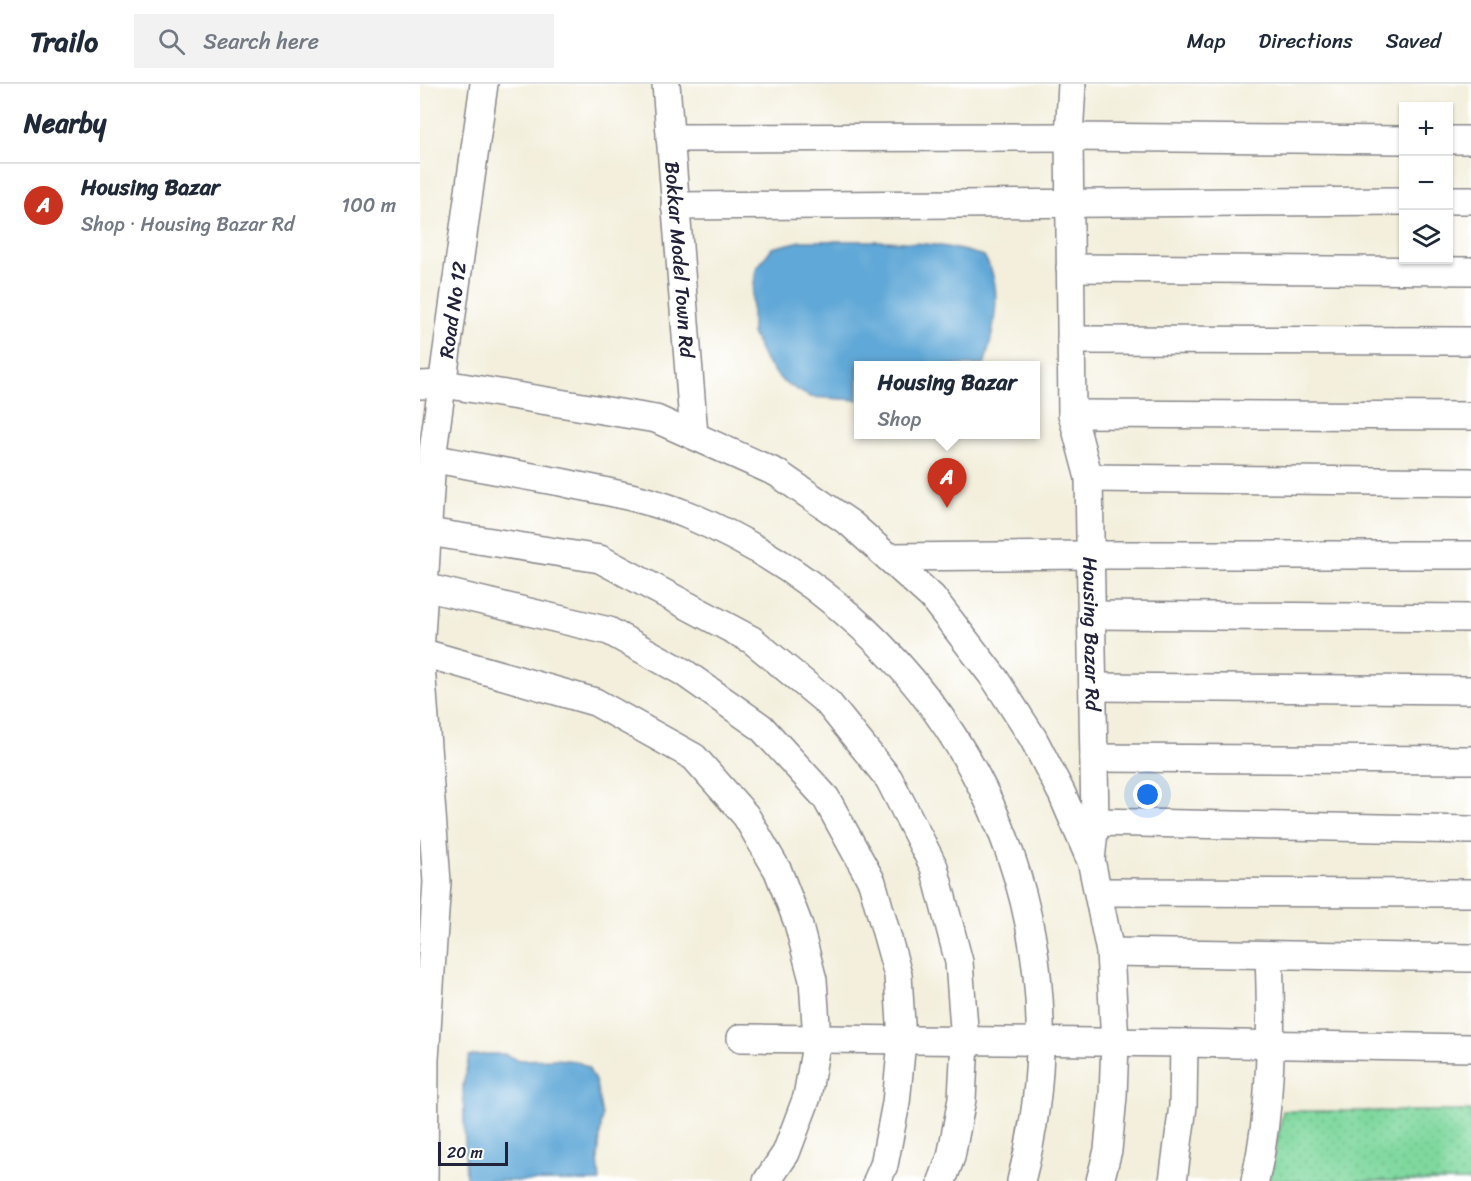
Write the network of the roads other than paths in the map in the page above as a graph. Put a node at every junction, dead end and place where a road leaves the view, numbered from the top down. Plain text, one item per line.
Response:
1 (484, 84) edge
2 (666, 84) edge
3 (1072, 84) edge
4 (1069, 137) junction
5 (670, 138) junction
6 (1399, 140) edge
7 (1453, 140) edge
8 (1471, 140) edge
9 (1453, 200) edge
10 (1471, 200) edge
11 (1399, 201) edge
12 (1069, 203) junction
13 (675, 206) junction
14 (1070, 268) junction
15 (1471, 271) edge
16 (1071, 340) junction
17 (1471, 341) edge
18 (432, 384) edge
19 (1072, 414) junction
20 (1471, 416) edge
21 (694, 435) junction
22 (432, 458) junction
23 (1089, 478) junction
24 (1471, 482) edge
25 (428, 532) junction
26 (1090, 555) junction
27 (1471, 555) edge
28 (888, 557) junction
29 (424, 587) junction
30 (1092, 615) junction
31 (1471, 618) edge
32 (420, 652) edge
33 (1093, 687) junction
34 (1471, 690) edge
35 (1094, 758) junction
36 (1471, 760) edge
37 (1095, 822) junction
38 (1471, 830) edge
39 (1091, 860) junction
40 (429, 881) edge
41 (1099, 892) junction
42 (1471, 893) edge
43 (1110, 952) junction
44 (1269, 955) junction
45 (1471, 958) edge
46 (741, 1038) dead end
47 (817, 1040) junction
48 (902, 1041) junction
49 (965, 1041) junction
50 (1041, 1042) junction
51 (1115, 1043) junction
52 (1184, 1043) junction
53 (1271, 1044) junction
54 (1471, 1048) edge
55 (424, 1181) edge
56 (767, 1181) edge
57 (877, 1181) edge
58 (942, 1181) edge
59 (1021, 1181) edge
60 (1100, 1181) edge
61 (1173, 1181) edge
62 (1255, 1181) edge

1 - 18 street, Road No 12
2 - 5 street, Bokkar Model Town Rd
3 - 4 street, Housing Bazar Rd
4 - 5 street
4 - 6 street
4 - 12 street, Housing Bazar Rd
5 - 13 street, Bokkar Model Town Rd
7 - 8 street
9 - 10 street
11 - 12 street
12 - 13 street
12 - 14 street, Housing Bazar Rd
13 - 21 street, Bokkar Model Town Rd
14 - 15 street
14 - 16 street, Housing Bazar Rd
16 - 17 street
16 - 19 street, Housing Bazar Rd
18 - 21 street
18 - 22 street, Road No 12
19 - 20 street
19 - 23 street, Housing Bazar Rd
21 - 28 street
22 - 25 street, Road No 12
22 - 50 street
23 - 24 street
23 - 26 street, Housing Bazar Rd
25 - 29 street, Road No 12
25 - 49 street
26 - 27 street
26 - 28 street
26 - 30 street, Housing Bazar Rd
28 - 39 street
29 - 32 street, Road No 12
29 - 48 street
30 - 31 street
30 - 33 street, Housing Bazar Rd
32 - 40 street, Road No 12
32 - 47 street
33 - 34 street
33 - 35 street, Housing Bazar Rd
35 - 36 street
35 - 37 street, Housing Bazar Rd
37 - 38 street
37 - 39 street, Housing Bazar Rd
39 - 41 street, Housing Bazar Rd
40 - 55 street, Road No 12
41 - 42 street
41 - 43 street, Housing Bazar Rd
43 - 44 street
43 - 51 street, Housing Bazar Rd
44 - 45 street
44 - 53 street
46 - 47 street
47 - 48 street
47 - 56 street
48 - 49 street
48 - 57 street
49 - 50 street
49 - 58 street
50 - 51 street
50 - 59 street
51 - 52 street
51 - 60 street, Housing Bazar Rd
52 - 53 street
52 - 61 street
53 - 54 street
53 - 62 street

